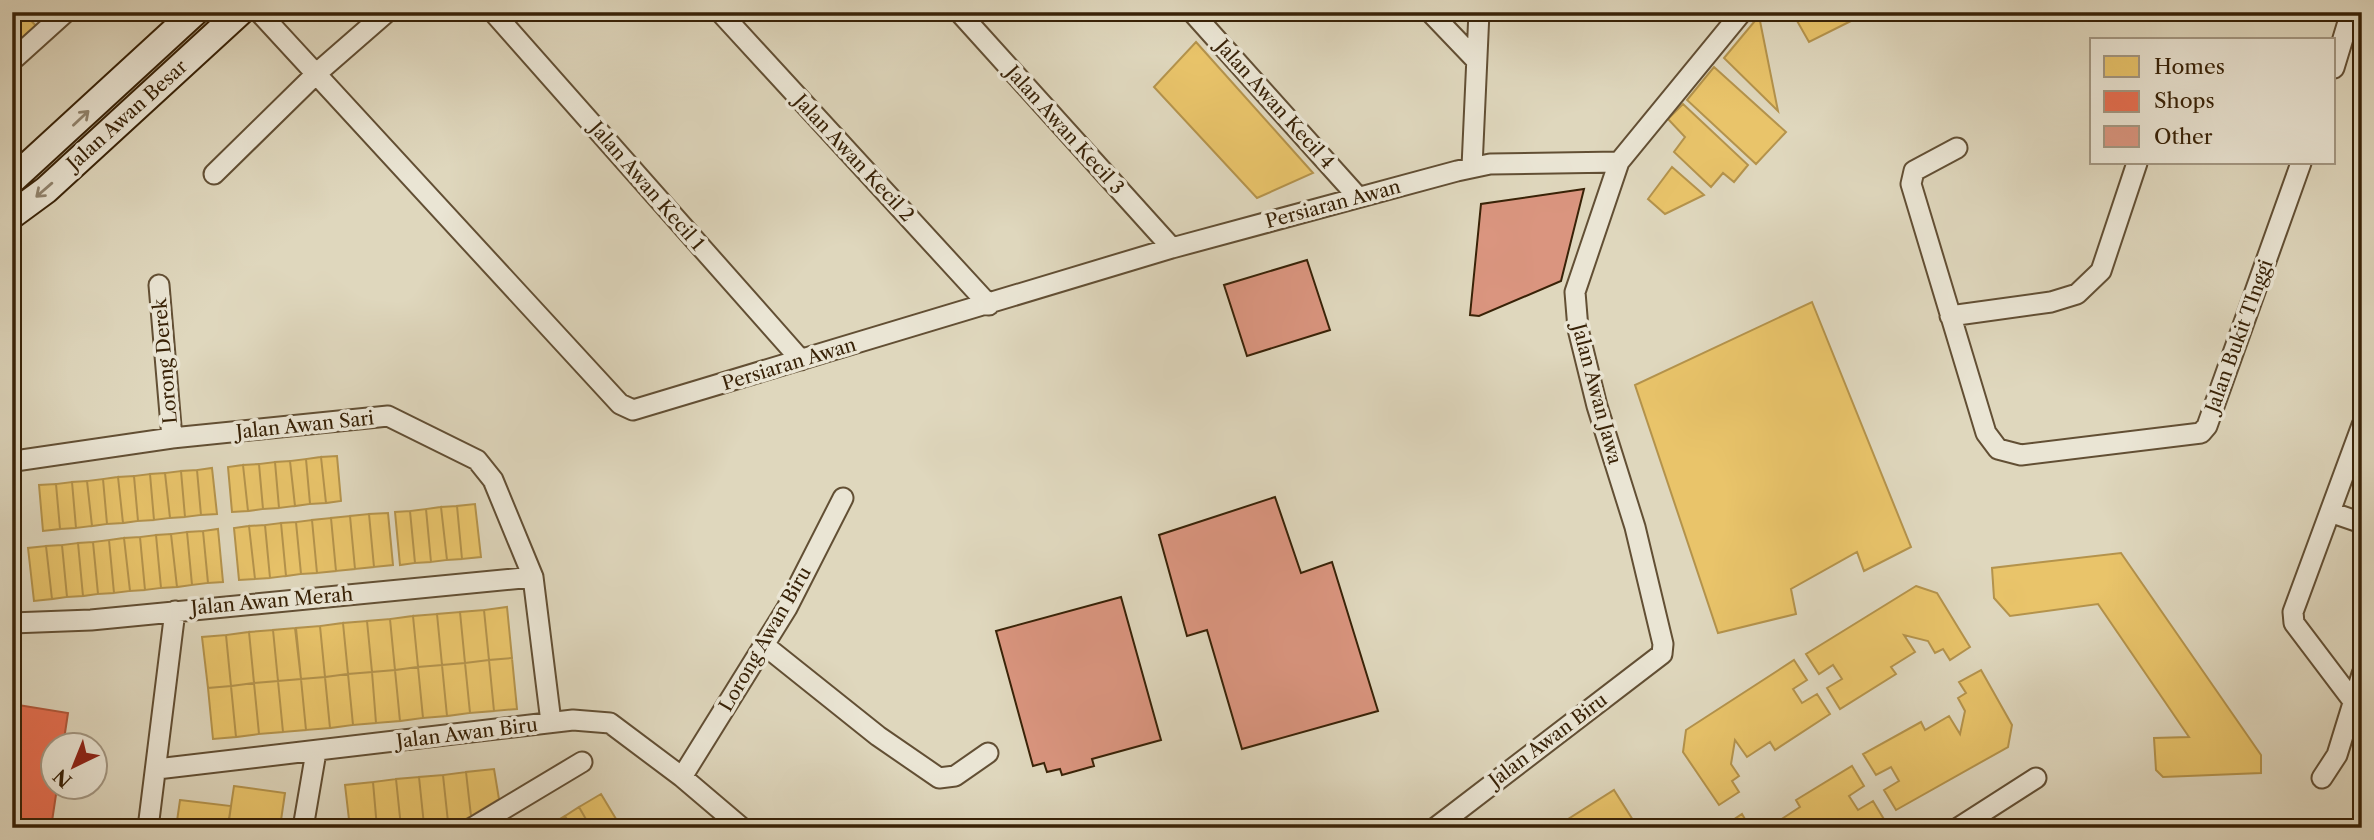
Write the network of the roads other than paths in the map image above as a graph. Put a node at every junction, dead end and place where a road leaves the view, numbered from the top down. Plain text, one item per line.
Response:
1 (66, 12) edge
2 (195, 12) edge
3 (240, 12) edge
4 (259, 12) edge
5 (387, 12) edge
6 (493, 12) edge
7 (720, 12) edge
8 (959, 12) edge
9 (1192, 12) edge
10 (1430, 12) edge
11 (1479, 12) edge
12 (1742, 12) edge
13 (2351, 12) edge
14 (15, 58) dead end
15 (1474, 58) junction
16 (2336, 61) edge
17 (317, 73) junction
18 (1957, 148) dead end
19 (1619, 162) junction
20 (2137, 164) edge
21 (2301, 164) edge
22 (1472, 167) junction
23 (214, 174) dead end
24 (12, 180) edge
25 (1357, 197) junction
26 (12, 215) edge
27 (1172, 248) junction
28 (159, 285) dead end
29 (989, 304) junction
30 (1950, 316) junction
31 (801, 360) junction
32 (2362, 425) edge
33 (172, 438) junction
34 (13, 463) edge
35 (843, 498) dead end
36 (2330, 512) junction
37 (2362, 523) edge
38 (533, 577) junction
39 (175, 611) junction
40 (12, 623) edge
41 (764, 645) junction
42 (1662, 654) joint
43 (2362, 674) edge
44 (2353, 701) junction
45 (551, 722) junction
46 (316, 752) junction
47 (988, 753) dead end
48 (582, 762) dead end
49 (157, 769) junction
50 (682, 777) junction
51 (2036, 778) dead end
52 (2322, 778) dead end
53 (148, 828) edge
54 (303, 828) edge
55 (472, 828) edge
56 (742, 828) edge
57 (1435, 828) edge
58 (1958, 828) edge

1 - 14 street
24 -> 2 main road, Jalan Awan Besar
3 -> 26 main road, Jalan Awan Besar
4 - 17 street, Persiaran Awan
5 - 17 street
6 - 31 street, Jalan Awan Kecil 1
7 - 29 street, Jalan Awan Kecil 2
8 - 27 street, Jalan Awan Kecil 3
9 - 25 street, Jalan Awan Kecil 4
10 - 15 street
11 - 15 street
12 - 19 street, Jalan Awan Jawa
13 - 16 street
15 - 22 street
17 - 23 street
17 - 31 street, Persiaran Awan
18 - 30 street
19 - 22 street, Persiaran Awan
19 - 42 street, Jalan Awan Jawa
20 - 30 street
21 - 30 street, Jalan Bukit TInggi
22 - 25 street, Persiaran Awan
25 - 27 street, Persiaran Awan
27 - 29 street, Persiaran Awan
28 - 33 street, Lorong Derek
29 - 31 street, Persiaran Awan
32 - 36 street
33 - 34 street, Jalan Awan Sari
33 - 38 street, Jalan Awan Sari
35 - 41 street, Lorong Awan Biru
36 - 37 street
36 - 44 street
38 - 39 street, Jalan Awan Merah
38 - 45 street, Jalan Awan Sari
39 - 40 street, Jalan Awan Merah
39 - 49 street
41 - 47 street
41 - 50 street, Lorong Awan Biru
42 - 57 street, Jalan Awan Biru
43 - 44 street
44 - 52 street
45 - 46 street, Jalan Awan Biru
45 - 50 street, Jalan Awan Biru
46 - 49 street, Jalan Awan Biru
46 - 54 street
48 - 55 street
49 - 53 street
50 - 56 street, Jalan Awan Biru
51 - 58 street

